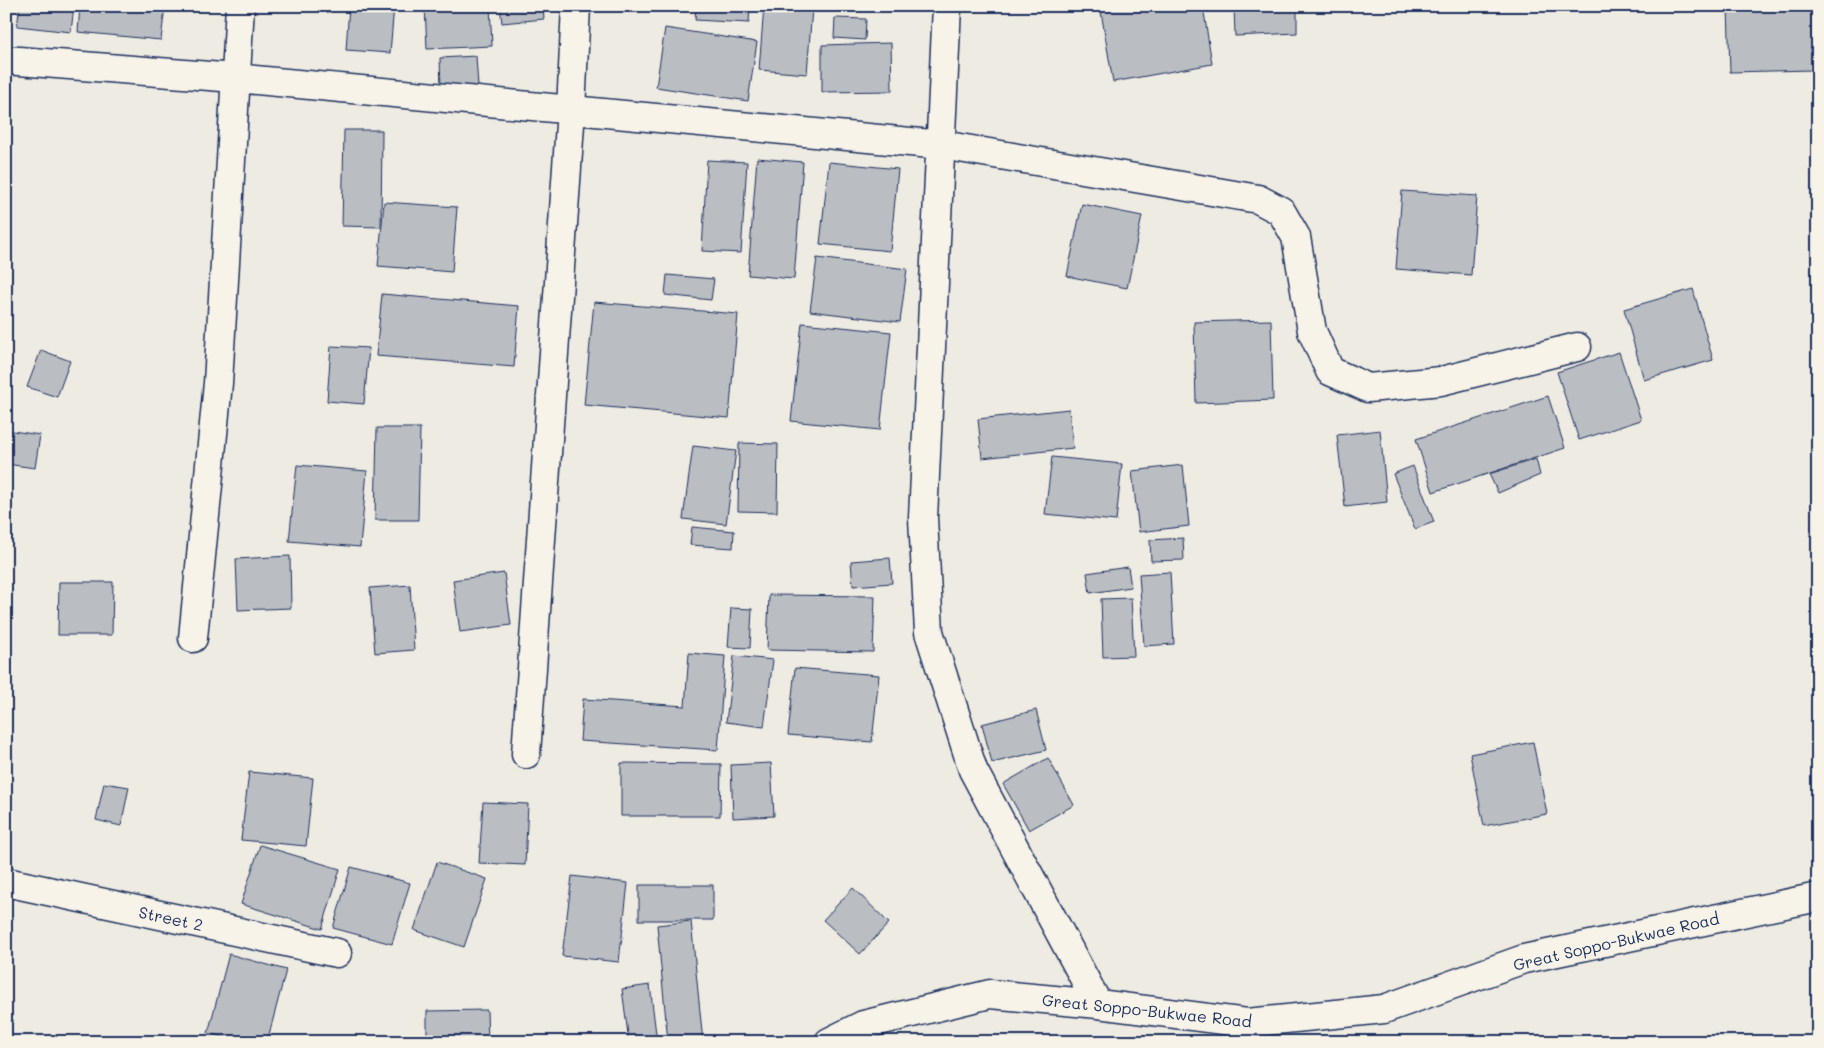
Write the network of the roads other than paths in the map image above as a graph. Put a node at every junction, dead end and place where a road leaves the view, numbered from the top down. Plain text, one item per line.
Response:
1 (240, 6) edge
2 (576, 6) edge
3 (947, 6) edge
4 (6, 60) edge
5 (235, 78) junction
6 (571, 110) junction
7 (942, 145) junction
8 (1577, 347) dead end
9 (193, 638) dead end
10 (526, 754) dead end
11 (6, 882) edge
12 (1818, 897) edge
13 (336, 953) dead end
14 (1098, 1004) junction
15 (829, 1042) edge

1 - 5 street
2 - 6 street
3 - 7 street
4 - 5 street
5 - 6 street
5 - 9 street
6 - 7 street
6 - 10 street
7 - 8 street
7 - 14 street
11 - 13 street, Street 2
12 - 14 street, Great Soppo-Bukwae Road
14 - 15 street, Great Soppo-Bukwae Road

